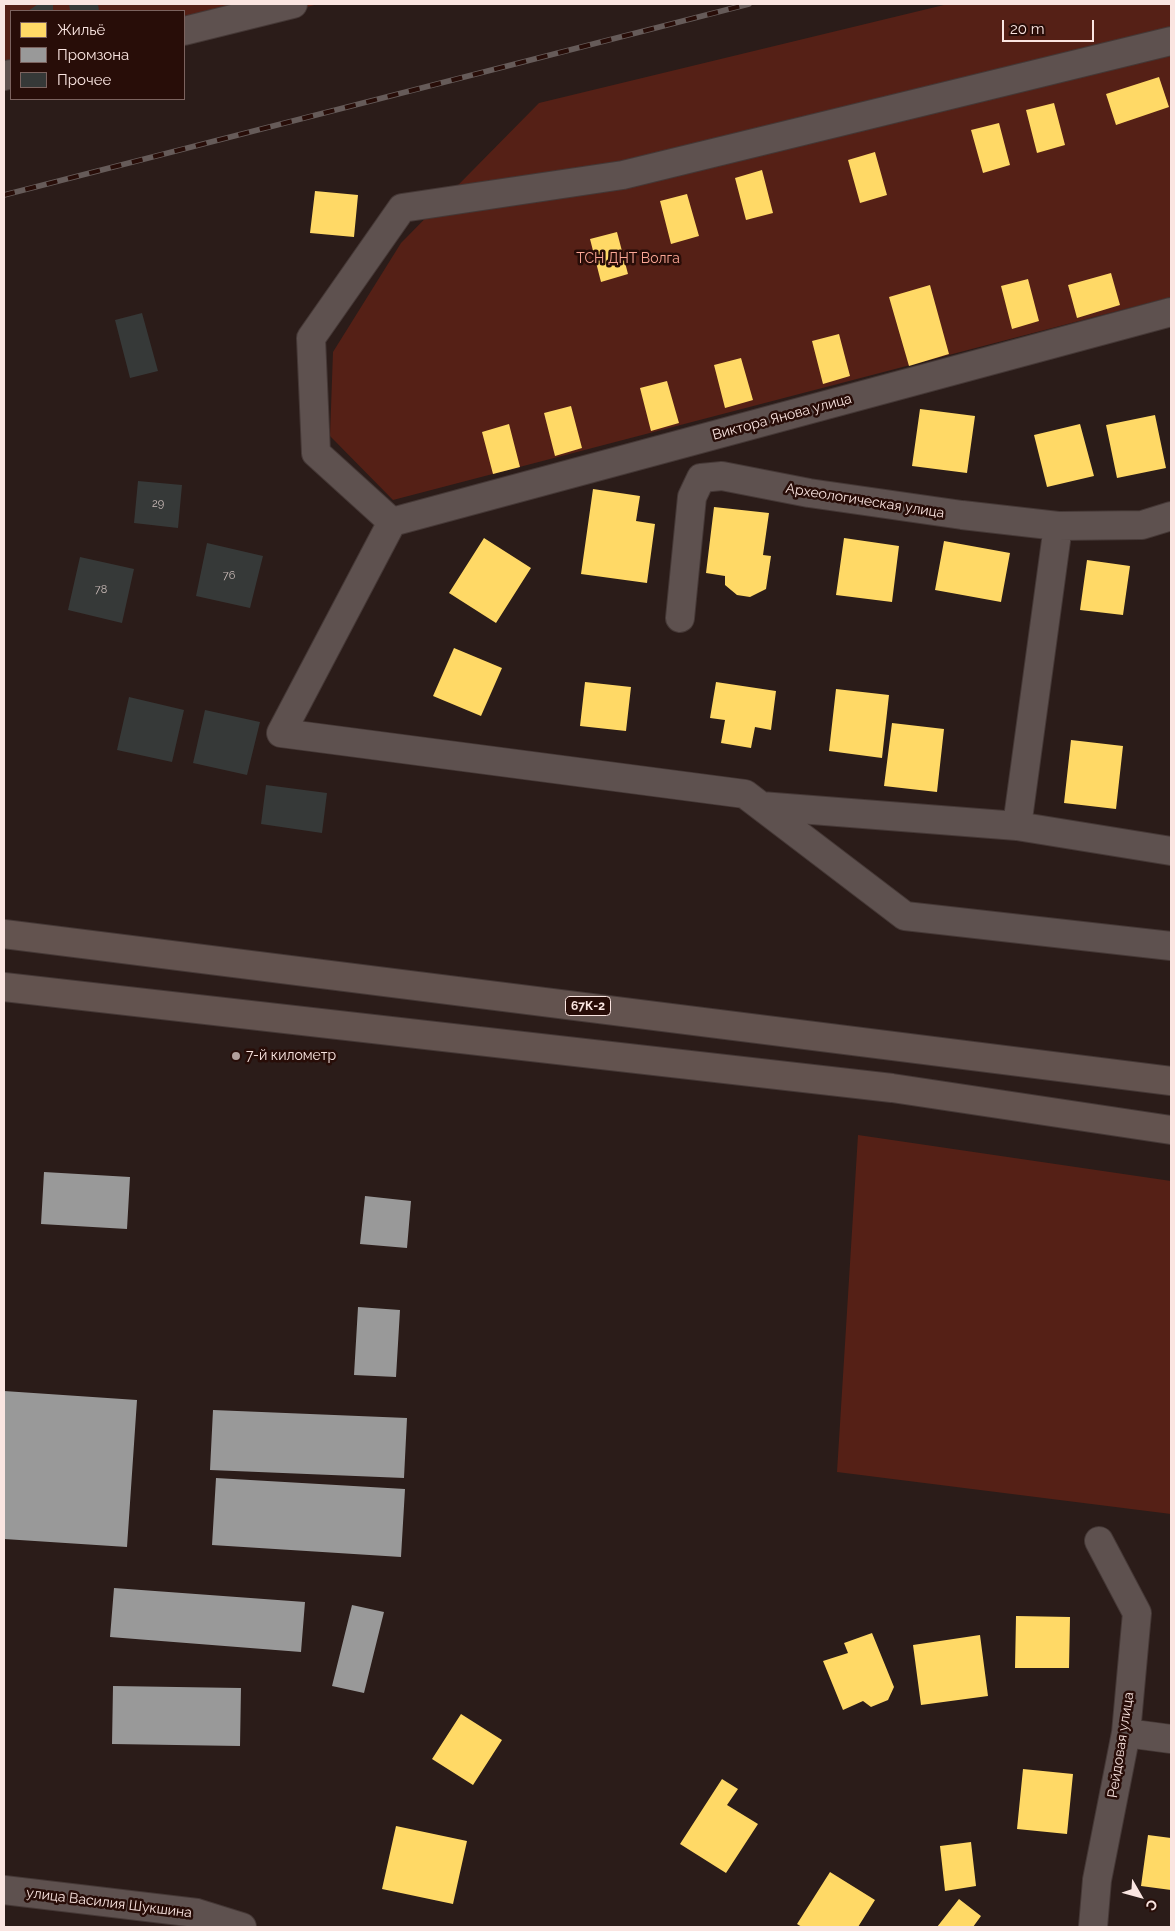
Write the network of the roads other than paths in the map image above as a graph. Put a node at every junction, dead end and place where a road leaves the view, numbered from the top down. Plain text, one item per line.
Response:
1 (293, 4) edge
2 (185, 31) edge
3 (1171, 41) edge
4 (1171, 312) edge
5 (1171, 516) edge
6 (392, 522) junction
7 (1058, 526) junction
8 (680, 618) dead end
9 (761, 806) junction
10 (1017, 826) junction
11 (1171, 850) edge
12 (4, 934) edge
13 (1171, 946) edge
14 (4, 987) edge
15 (1171, 1080) edge
16 (1171, 1130) edge
17 (1099, 1542) dead end
18 (1126, 1733) junction
19 (1171, 1739) edge
20 (4, 1890) edge
21 (242, 1927) edge
22 (1093, 1927) edge

1 - 2 street
3 - 6 street
4 - 6 street, Виктора Янова улица
5 - 7 street, Археологическая улица
6 - 9 street
7 - 8 street, Археологическая улица
7 - 10 street
9 - 10 street
9 - 13 street
10 - 11 street
12 - 15 main road, 67К-2
14 - 16 main road
17 - 18 street, Рейдовая улица
18 - 19 street
18 - 22 street, Рейдовая улица
20 - 21 street, улица Василия Шукшина

